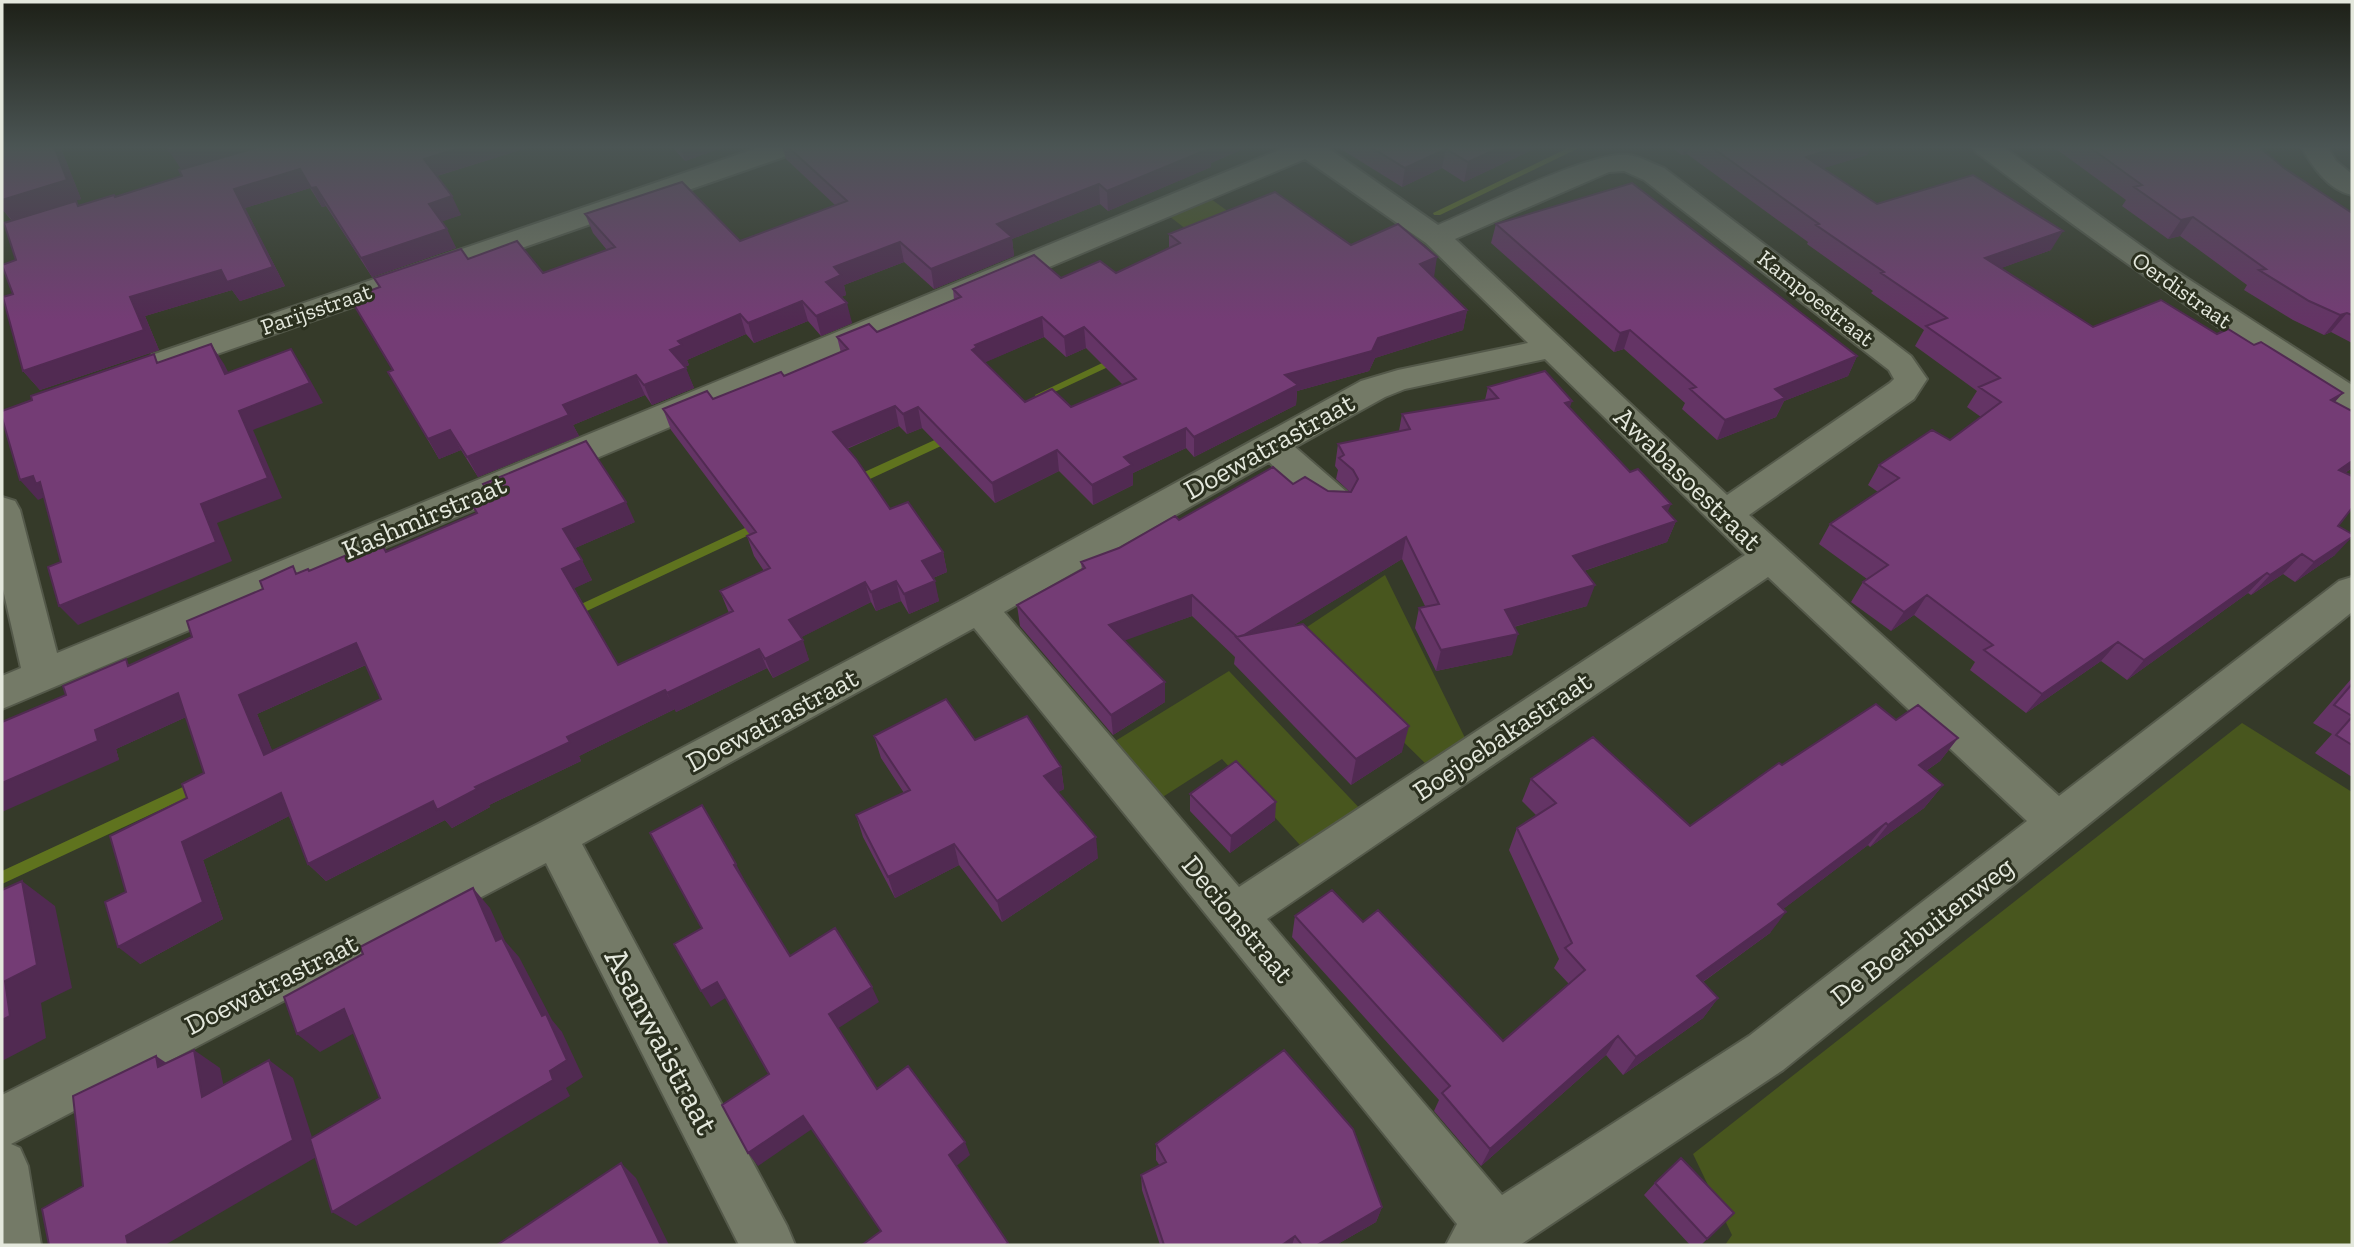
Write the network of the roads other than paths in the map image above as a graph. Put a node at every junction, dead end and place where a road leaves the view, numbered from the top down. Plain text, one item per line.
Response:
1 (620, 204) edge
2 (1171, 204) edge
3 (1389, 204) edge
4 (1512, 204) edge
5 (1693, 204) edge
6 (2063, 204) edge
7 (1436, 237) junction
8 (1552, 348) junction
9 (133, 372) edge
10 (2352, 400) edge
11 (1270, 444) junction
12 (1335, 502) edge
13 (2, 510) edge
14 (1725, 514) junction
15 (1770, 557) junction
16 (2352, 591) edge
17 (979, 608) junction
18 (43, 676) junction
19 (2, 693) edge
20 (2059, 823) junction
21 (555, 837) junction
22 (1235, 915) junction
23 (2, 1122) edge
24 (2, 1166) edge
25 (1485, 1238) edge
26 (14, 1245) edge
27 (768, 1245) edge

1 - 9 street, Parijsstraat
2 - 18 street, Kashmirstraat
3 - 7 street, Awabasoestraat
4 - 7 street, Kampoestraat
5 - 14 street, Kampoestraat
6 - 10 street, Oerdistraat
7 - 8 street, Awabasoestraat
8 - 11 street, Doewatrastraat
8 - 14 street, Awabasoestraat
11 - 12 street
11 - 17 street, Doewatrastraat
13 - 18 street
14 - 15 street, Awabasoestraat
15 - 20 street, Awabasoestraat
15 - 22 street, Boejoebakastraat
16 - 20 street, De Boerbuitenweg
17 - 21 street, Doewatrastraat
17 - 22 street, Decionstraat
18 - 19 street, Kashmirstraat
20 - 25 street, De Boerbuitenweg
21 - 23 street, Doewatrastraat
21 - 27 street, Asanwaistraat
22 - 25 street, Decionstraat
24 - 26 street

